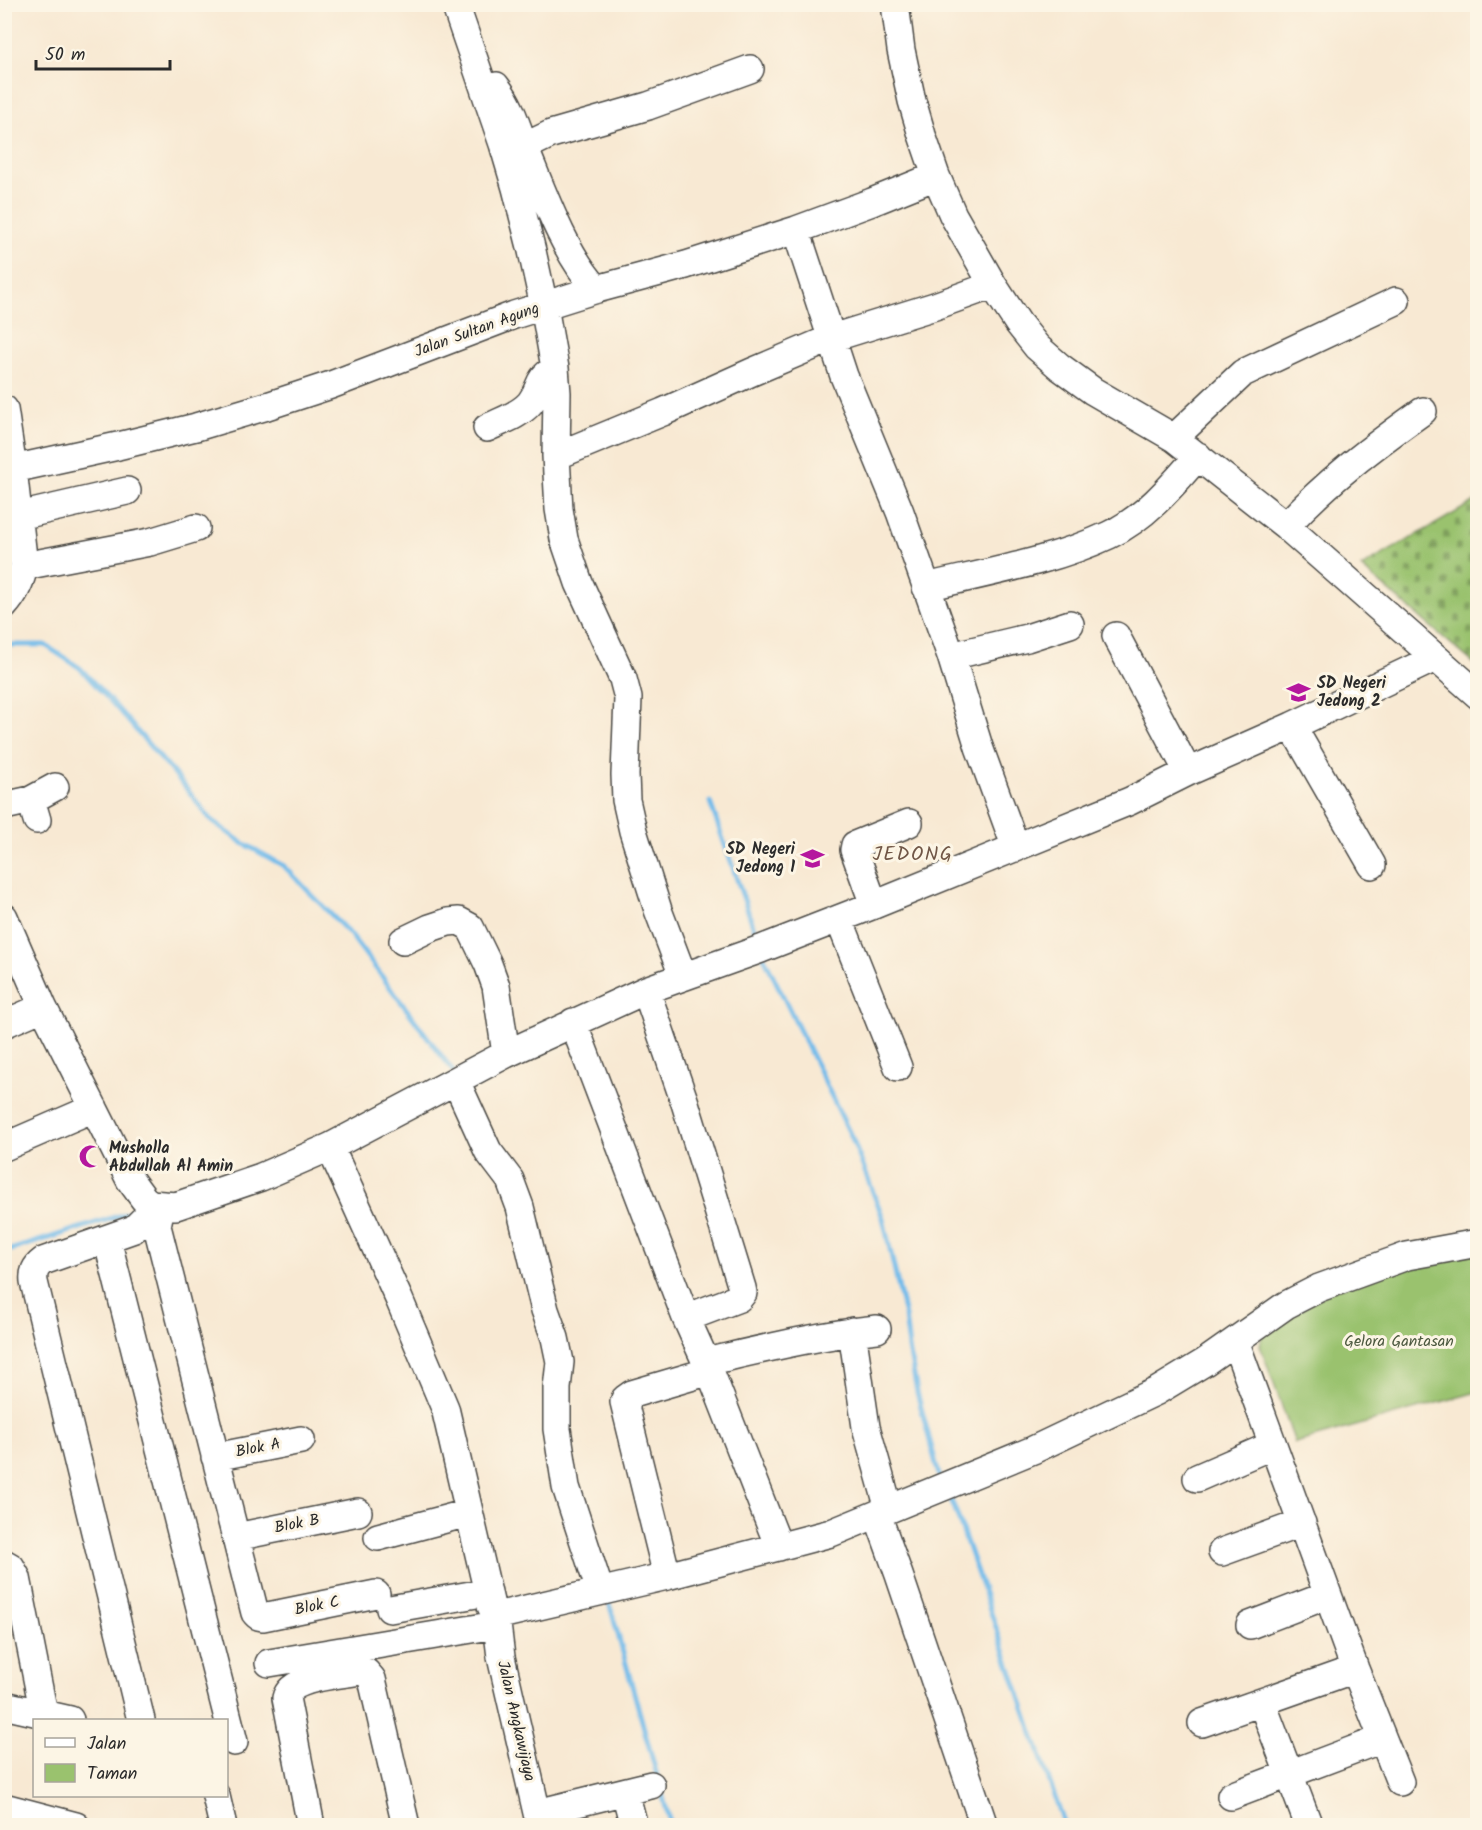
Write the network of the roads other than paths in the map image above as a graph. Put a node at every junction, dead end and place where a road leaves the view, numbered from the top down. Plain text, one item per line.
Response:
1 (455, 4) edge
2 (895, 4) edge
3 (478, 69) junction
4 (750, 69) dead end
5 (524, 147) junction
6 (936, 176) junction
7 (796, 230) junction
8 (993, 285) junction
9 (597, 289) junction
10 (1396, 301) dead end
11 (544, 306) junction
12 (832, 338) junction
13 (555, 368) junction
14 (4, 409) edge
15 (1423, 411) dead end
16 (488, 428) dead end
17 (1174, 438) junction
18 (556, 456) junction
19 (1198, 456) junction
20 (13, 469) junction
21 (127, 491) dead end
22 (19, 516) junction
23 (1286, 525) junction
24 (196, 528) dead end
25 (24, 566) junction
26 (926, 587) junction
27 (4, 606) edge
28 (1070, 624) dead end
29 (1116, 636) dead end
30 (951, 656) junction
31 (1435, 658) junction
32 (1478, 695) edge
33 (1292, 726) junction
34 (1188, 772) junction
35 (55, 787) dead end
36 (4, 806) edge
37 (909, 823) dead end
38 (1016, 848) junction
39 (1372, 865) dead end
40 (874, 905) junction
41 (4, 916) edge
42 (839, 919) junction
43 (403, 941) dead end
44 (683, 976) junction
45 (646, 990) junction
46 (43, 1007) junction
47 (573, 1022) junction
48 (4, 1024) edge
49 (506, 1054) junction
50 (898, 1067) dead end
51 (456, 1081) junction
52 (94, 1108) junction
53 (4, 1147) edge
54 (330, 1147) junction
55 (156, 1205) junction
56 (107, 1239) junction
57 (1478, 1243) edge
58 (686, 1318) junction
59 (1242, 1336) junction
60 (708, 1367) junction
61 (301, 1440) dead end
62 (1273, 1445) junction
63 (216, 1457) junction
64 (1197, 1478) dead end
65 (1303, 1480) dead end
66 (358, 1512) dead end
67 (883, 1512) junction
68 (468, 1513) junction
69 (1302, 1523) junction
70 (236, 1537) junction
71 (378, 1537) dead end
72 (779, 1547) junction
73 (1222, 1552) dead end
74 (4, 1563) edge
75 (667, 1576) junction
76 (600, 1591) junction
77 (1328, 1595) junction
78 (493, 1611) junction
79 (1250, 1625) dead end
80 (269, 1663) dead end
81 (1355, 1669) junction
82 (1262, 1703) junction
83 (4, 1705) edge
84 (44, 1714) junction
85 (66, 1719) edge
86 (141, 1719) edge
87 (1202, 1723) dead end
88 (1382, 1739) junction
89 (234, 1742) dead end
90 (1290, 1774) junction
91 (1400, 1782) dead end
92 (1231, 1796) dead end
93 (216, 1797) edge
94 (4, 1807) edge
95 (548, 1818) edge
96 (76, 1826) edge
97 (223, 1826) edge
98 (311, 1826) edge
99 (406, 1826) edge
100 (634, 1826) edge
101 (984, 1826) edge
102 (1309, 1826) edge

1 - 3 street
2 - 6 street
3 - 5 street
3 - 11 street
4 - 5 street
5 - 9 street
6 - 7 street, Jalan Sultan Agung
6 - 8 street
7 - 9 street, Jalan Sultan Agung
7 - 12 street
8 - 12 street
8 - 17 street
9 - 11 street, Jalan Sultan Agung
10 - 17 street
11 - 13 street
11 - 20 street, Jalan Sultan Agung
12 - 18 street
12 - 26 street
13 - 16 street
13 - 18 street
14 - 20 street
15 - 23 street
17 - 19 street
18 - 44 street
19 - 23 street
19 - 26 street
20 - 22 street
21 - 22 street
22 - 25 street
23 - 31 street
24 - 25 street
25 - 27 street
26 - 30 street
28 - 30 street
29 - 34 street
30 - 38 street
31 - 32 street
31 - 33 street
33 - 34 street
33 - 39 street
34 - 38 street
35 - 36 street
37 - 40 street
38 - 40 street
40 - 42 street
41 - 46 street
42 - 44 street
42 - 50 street
43 - 49 street
44 - 45 street
45 - 47 street
45 - 58 street
46 - 48 street
46 - 52 street
47 - 49 street
47 - 58 street
49 - 51 street
51 - 54 street
51 - 76 street
52 - 53 street
52 - 55 street
54 - 55 street
54 - 68 street, Jalan Angkawijaya
55 - 56 street
55 - 63 street
56 - 86 street
56 - 89 street
57 - 59 street
58 - 60 street
59 - 62 street
59 - 65 street
59 - 67 street
60 - 67 street
60 - 72 street
60 - 75 street
61 - 63 street, Blok A
62 - 64 street
62 - 69 street
63 - 70 street
66 - 70 street, Blok B
67 - 72 street
67 - 101 street
68 - 71 street
68 - 78 street, Jalan Angkawijaya
69 - 73 street
69 - 77 street
70 - 78 street, Blok C
72 - 75 street
74 - 84 street
75 - 76 street
76 - 78 street
77 - 79 street
77 - 81 street
78 - 80 street
78 - 95 street, Jalan Angkawijaya
81 - 82 street
81 - 88 street
82 - 87 street
82 - 90 street
83 - 84 street
84 - 85 street
88 - 90 street
88 - 91 street
90 - 92 street
90 - 102 street
93 - 97 street
94 - 96 street
95 - 100 street
98 - 99 street

